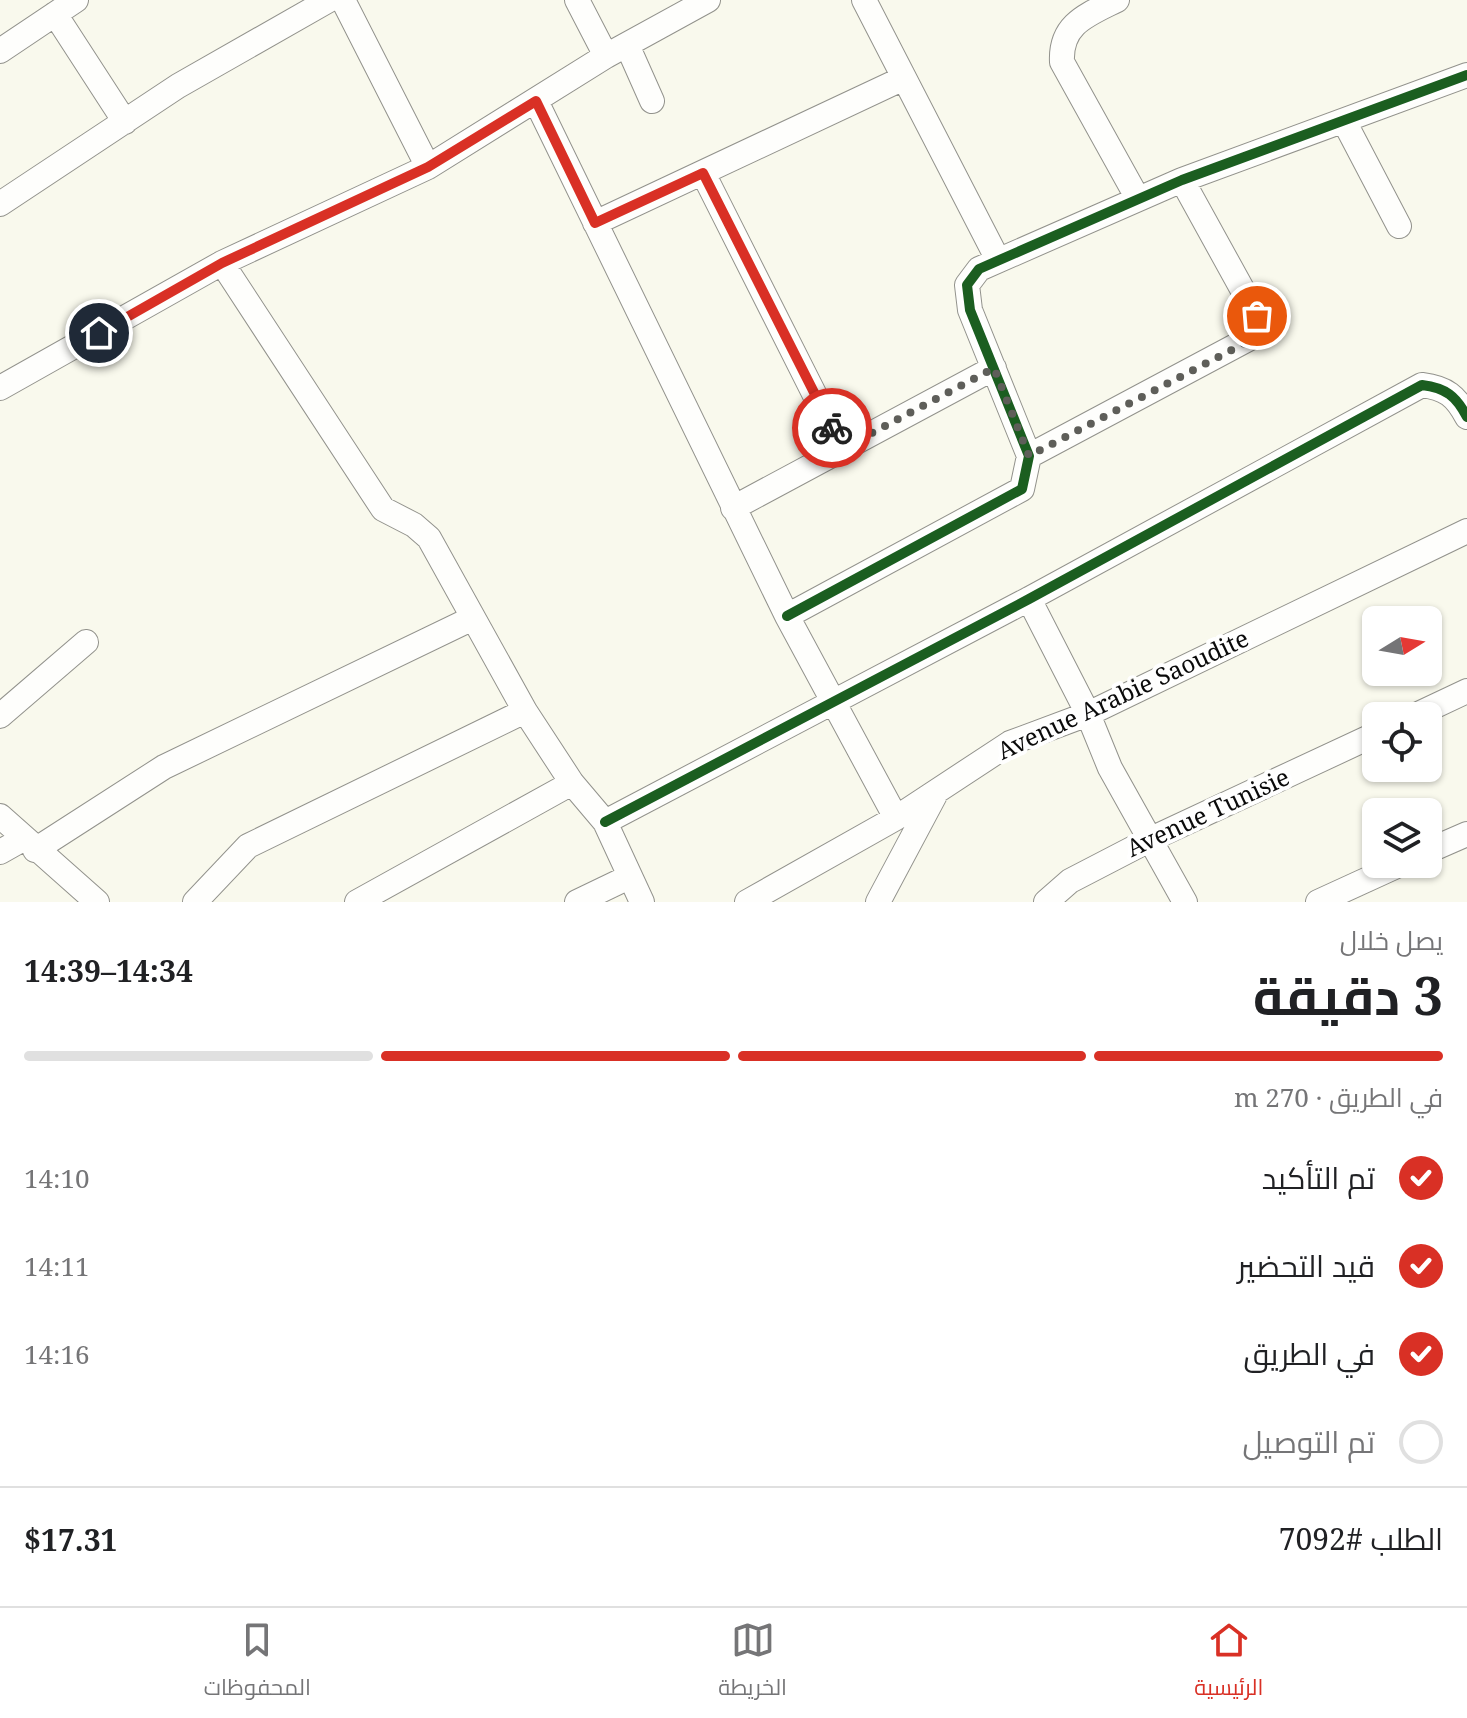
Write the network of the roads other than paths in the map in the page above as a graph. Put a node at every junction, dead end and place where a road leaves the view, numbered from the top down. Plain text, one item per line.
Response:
1 (76, 0) edge
2 (329, 0) edge
3 (343, 0) edge
4 (577, 0) edge
5 (708, 0) edge
6 (864, 0) edge
7 (1117, 0) edge
8 (55, 14) junction
9 (0, 51) edge
10 (617, 51) junction
11 (1467, 75) edge
12 (904, 78) junction
13 (536, 101) junction
14 (652, 101) dead end
15 (1344, 121) junction
16 (125, 122) junction
17 (428, 167) junction
18 (703, 173) junction
19 (1182, 180) junction
20 (1138, 199) junction
21 (0, 204) edge
22 (595, 223) junction
23 (1399, 226) dead end
24 (998, 260) junction
25 (222, 263) junction
26 (994, 368) junction
27 (0, 388) edge
28 (1467, 417) edge
29 (842, 449) junction
30 (1029, 456) junction
31 (733, 508) junction
32 (1467, 531) edge
33 (1029, 599) junction
34 (787, 616) junction
35 (473, 618) junction
36 (86, 642) dead end
37 (1467, 691) edge
38 (835, 702) junction
39 (1442, 703) edge
40 (525, 711) junction
41 (1088, 714) junction
42 (0, 716) edge
43 (1362, 741) edge
44 (572, 783) junction
45 (935, 795) junction
46 (0, 816) edge
47 (896, 818) junction
48 (605, 822) junction
49 (1467, 834) edge
50 (1151, 839) junction
51 (29, 844) junction
52 (1442, 845) edge
53 (0, 852) edge
54 (629, 877) junction
55 (1370, 878) edge
56 (97, 902) edge
57 (195, 902) edge
58 (357, 902) edge
59 (577, 902) edge
60 (642, 902) edge
61 (747, 902) edge
62 (878, 902) edge
63 (1046, 902) edge
64 (1185, 902) edge
65 (1318, 902) edge

1 - 8 street
2 - 16 street
3 - 17 street
4 - 10 street
5 - 10 street
6 - 12 street
7 - 20 street
8 - 9 street
8 - 16 street
10 - 13 street
10 - 14 street
11 - 15 street
12 - 18 street
12 - 24 street
13 - 17 street
13 - 22 street
15 - 19 street
15 - 23 street
16 - 21 street
17 - 25 street
18 - 22 street
18 - 29 street
19 - 20 street
19 - 30 street
20 - 24 street
22 - 31 street
24 - 26 street
25 - 27 street
25 - 35 street
26 - 29 street
26 - 30 street
28 - 33 street
29 - 31 street
30 - 34 street
31 - 34 street
32 - 41 street, Avenue Arabie Saoudite
33 - 38 street
33 - 41 street
34 - 38 street
35 - 40 street
35 - 51 street
36 - 42 street
37 - 39 street
38 - 47 street
38 - 48 street
40 - 44 street
40 - 57 street
41 - 45 street, Avenue Arabie Saoudite
41 - 50 street
43 - 50 street, Avenue Tunisie
44 - 48 street
44 - 58 street
45 - 47 street, Avenue Arabie Saoudite
45 - 62 street
46 - 51 street
47 - 61 street, Avenue Arabie Saoudite
48 - 54 street
49 - 52 street
50 - 63 street, Avenue Tunisie
50 - 64 street
51 - 53 street
51 - 56 street
54 - 59 street
54 - 60 street
55 - 65 street

